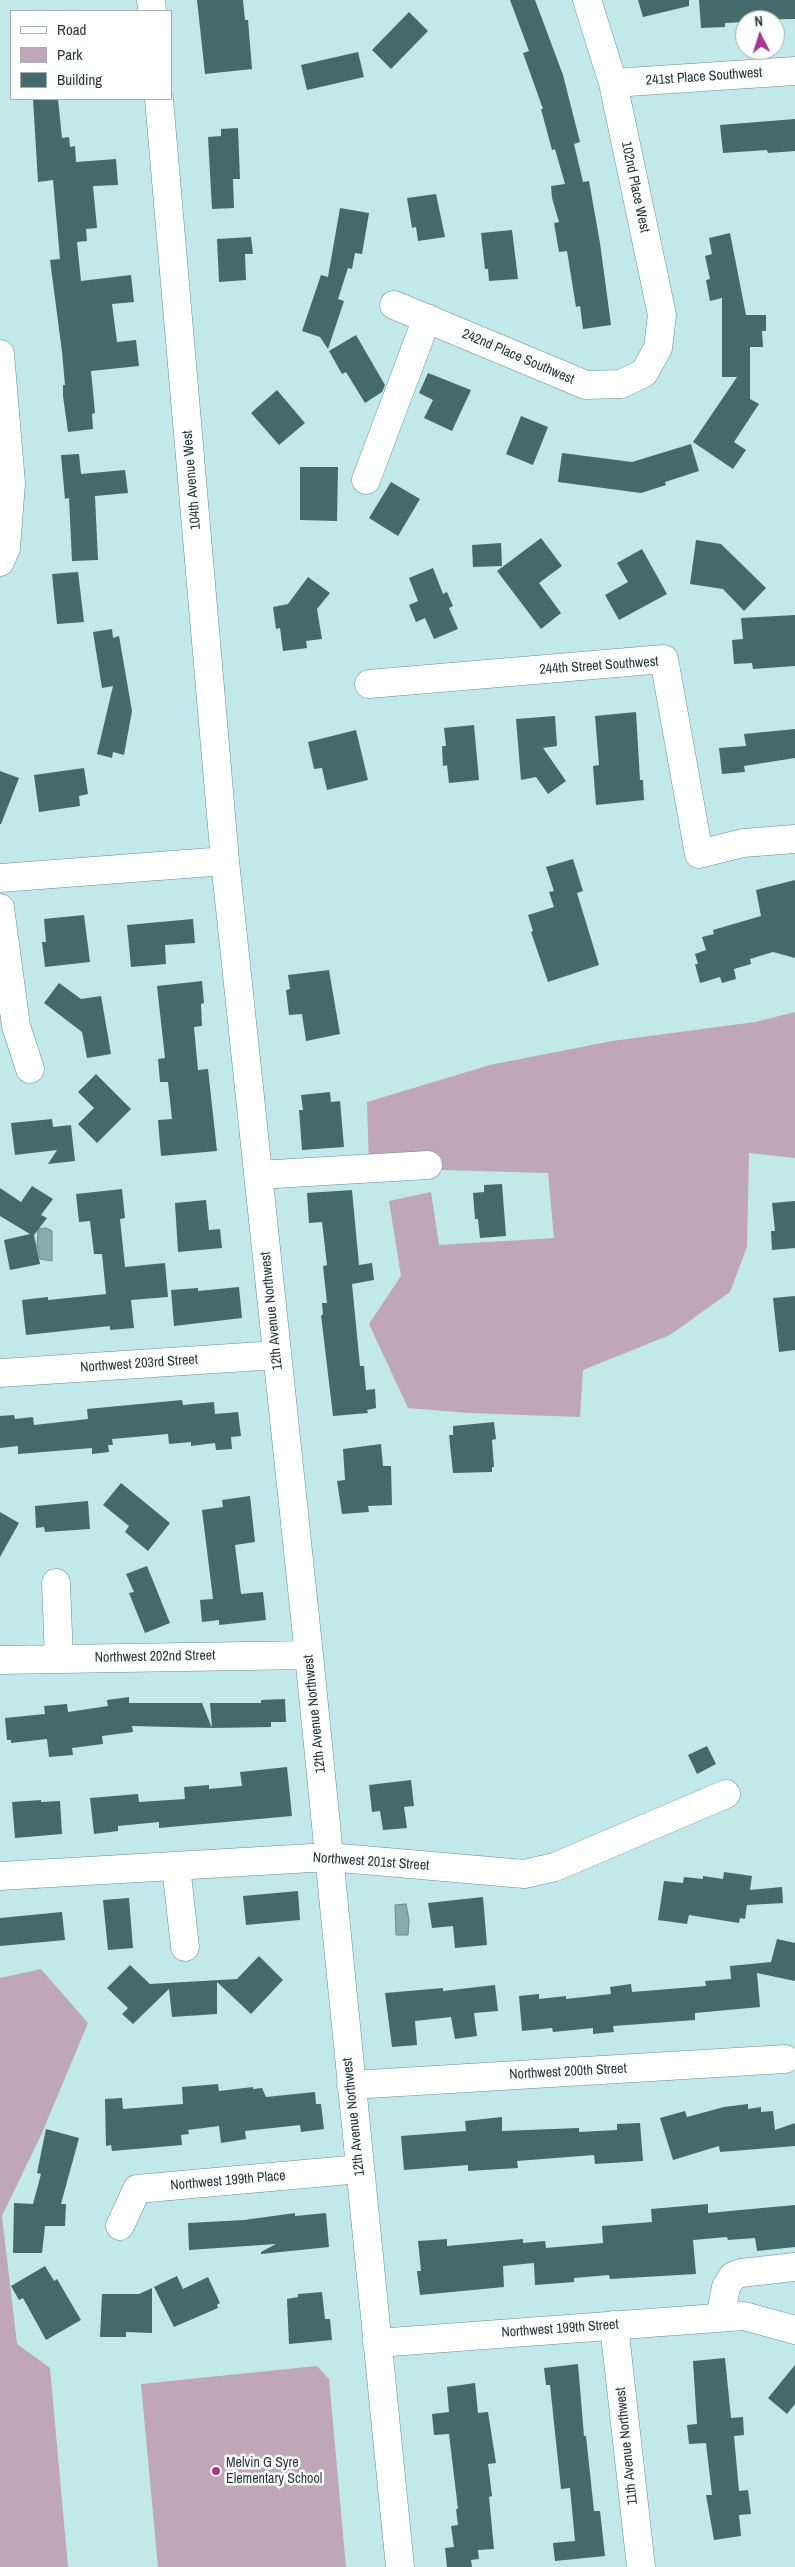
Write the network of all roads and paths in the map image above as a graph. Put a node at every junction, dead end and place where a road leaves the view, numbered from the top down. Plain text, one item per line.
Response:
1 (587, 0) edge
2 (795, 71) edge
3 (613, 83) junction
4 (160, 100) edge
5 (394, 305) dead end
6 (426, 318) junction
7 (0, 354) edge
8 (644, 373) joint
9 (366, 480) dead end
10 (3, 555) edge
11 (369, 684) dead end
12 (795, 839) edge
13 (226, 861) junction
14 (0, 878) edge
15 (0, 908) edge
16 (30, 1069) dead end
17 (428, 1165) dead end
18 (258, 1175) junction
19 (277, 1355) junction
20 (0, 1373) edge
21 (56, 1584) dead end
22 (309, 1655) junction
23 (59, 1659) junction
24 (0, 1660) edge
25 (726, 1794) dead end
26 (329, 1857) junction
27 (176, 1866) junction
28 (0, 1876) edge
29 (185, 1947) dead end
30 (786, 2059) dead end
31 (351, 2085) junction
32 (360, 2169) junction
33 (120, 2226) dead end
34 (795, 2267) edge
35 (732, 2317) junction
36 (614, 2325) junction
37 (795, 2330) edge
38 (377, 2344) junction
39 (400, 2567) edge
40 (641, 2567) edge

1 - 3 street, 102nd Place West
2 - 3 street, 241st Place Southwest
3 - 8 street, 102nd Place West
4 - 13 street, 104th Avenue West
5 - 6 street, 242nd Place Southwest
6 - 8 street, 242nd Place Southwest
6 - 9 street
7 - 10 street
11 - 12 street, 244th Street Southwest
13 - 14 street
13 - 18 street, 12th Avenue Northwest
15 - 16 street
17 - 18 street
18 - 19 street, 12th Avenue Northwest
19 - 20 street, Northwest 203rd Street
19 - 22 street, 12th Avenue Northwest
21 - 23 street
22 - 23 street, Northwest 202nd Street
22 - 26 street, 12th Avenue Northwest
23 - 24 street, Northwest 202nd Street
25 - 26 street, Northwest 201st Street
26 - 27 street, Northwest 201st Street
26 - 31 street, 12th Avenue Northwest
27 - 28 street, Northwest 201st Street
27 - 29 street
30 - 31 street, Northwest 200th Street
31 - 32 street, 12th Avenue Northwest
32 - 33 street, Northwest 199th Place
32 - 38 street, 12th Avenue Northwest
34 - 35 street
35 - 36 street, Northwest 199th Street
35 - 37 street, Northwest 199th Street
36 - 38 street, Northwest 199th Street
36 - 40 street, 11th Avenue Northwest
38 - 39 street, 12th Avenue Northwest

